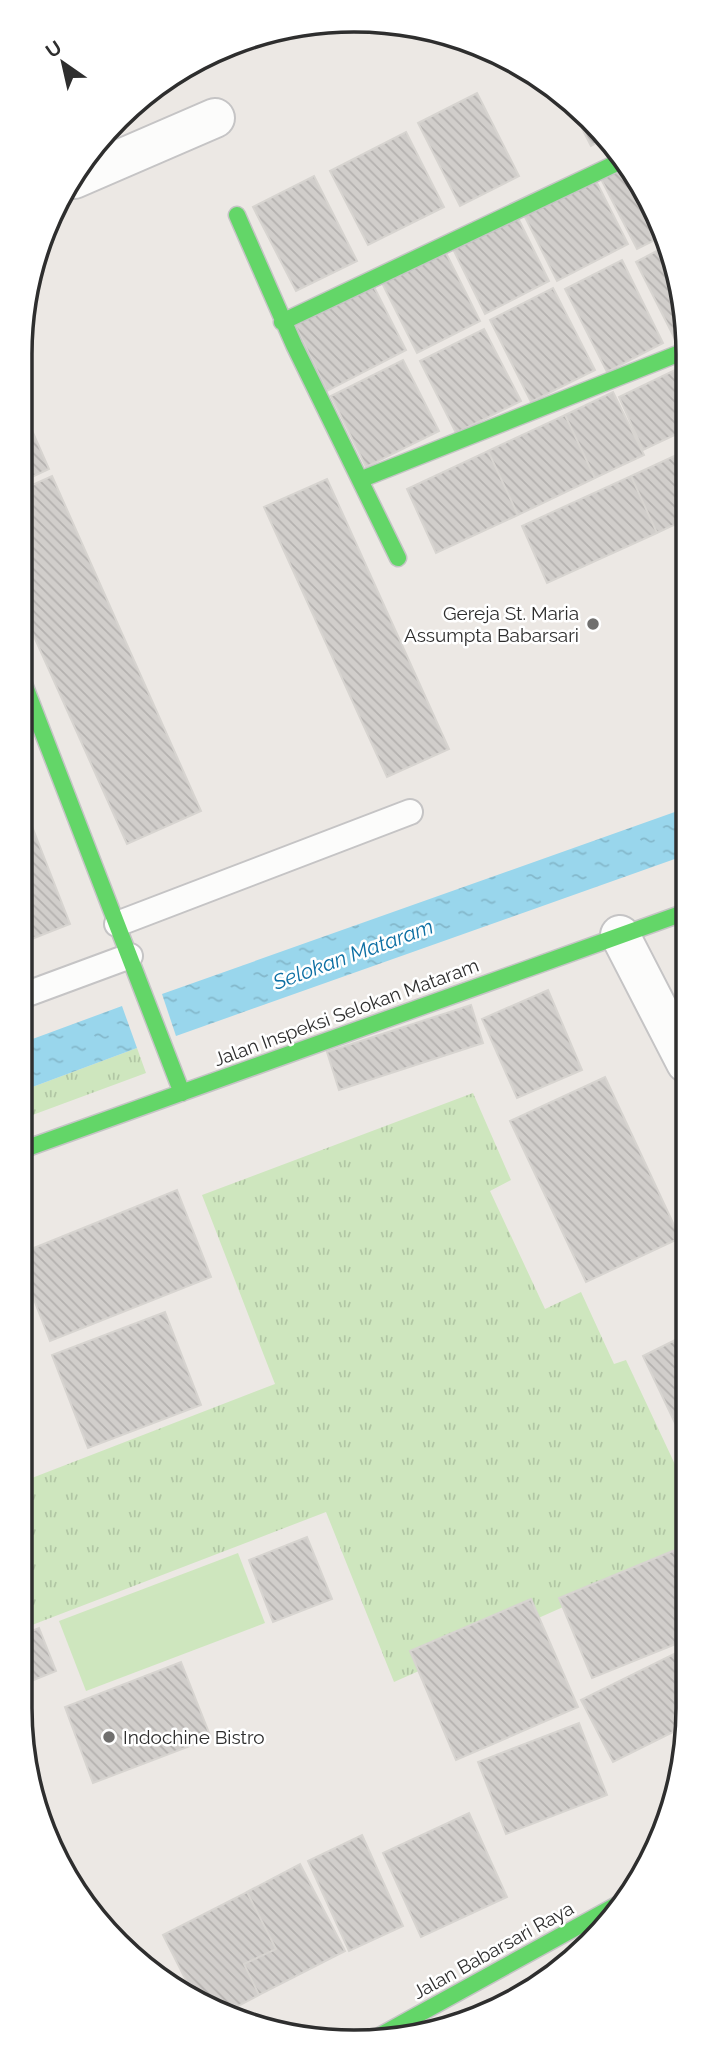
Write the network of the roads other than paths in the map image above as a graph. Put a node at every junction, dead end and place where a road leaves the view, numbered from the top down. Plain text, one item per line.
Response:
1 (215, 118) dead end
2 (614, 164) edge
3 (87, 173) edge
4 (237, 215) dead end
5 (282, 322) junction
6 (676, 355) edge
7 (362, 479) junction
8 (398, 558) dead end
9 (32, 705) edge
10 (410, 812) dead end
11 (676, 915) edge
12 (117, 924) junction
13 (620, 935) junction
14 (130, 956) junction
15 (32, 992) edge
16 (676, 1036) edge
17 (182, 1093) junction
18 (32, 1146) edge
19 (603, 1913) edge
20 (393, 2028) edge

1 - 3 street
2 - 5 street
4 - 5 street
5 - 7 street
6 - 7 street
7 - 8 street
9 - 12 street
10 - 12 lane
11 - 13 street, Jalan Inspeksi Selokan Mataram
12 - 14 street
13 - 16 street
13 - 17 street, Jalan Inspeksi Selokan Mataram
14 - 15 lane
14 - 17 street
17 - 18 street, Jalan Inspeksi Selokan Mataram
19 - 20 street, Jalan Babarsari Raya

